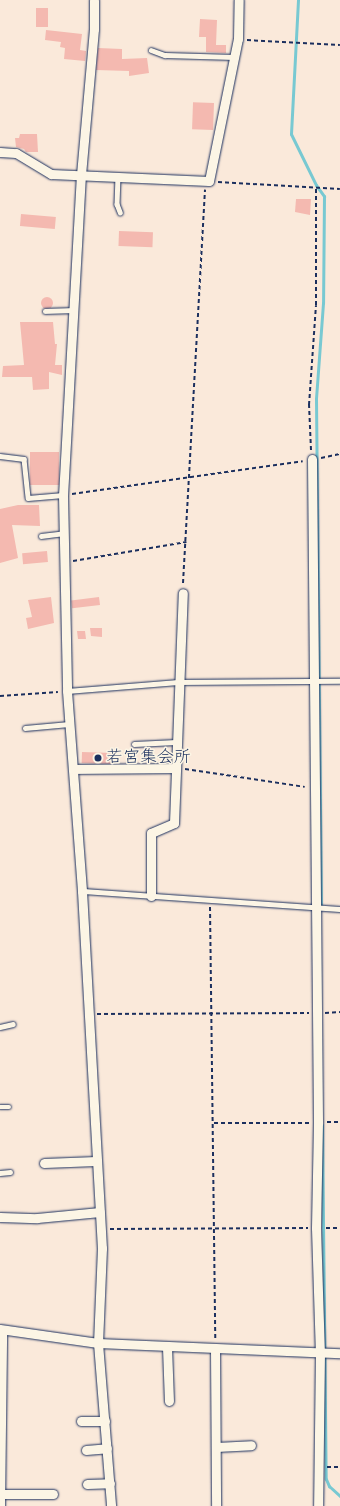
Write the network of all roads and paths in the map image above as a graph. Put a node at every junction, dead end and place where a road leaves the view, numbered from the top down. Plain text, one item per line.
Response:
1 (94, 0) edge
2 (239, 0) edge
3 (238, 39) junction
4 (340, 45) edge
5 (151, 50) dead end
6 (234, 56) junction
7 (0, 152) edge
8 (81, 174) junction
9 (118, 176) junction
10 (207, 181) junction
11 (316, 188) junction
12 (340, 189) edge
13 (120, 212) dead end
14 (73, 310) junction
15 (45, 312) dead end
16 (340, 454) edge
17 (0, 456) edge
18 (312, 459) junction
19 (190, 477) junction
20 (63, 495) junction
21 (64, 533) junction
22 (41, 536) dead end
23 (186, 542) junction
24 (64, 562) junction
25 (183, 593) joint
26 (314, 681) junction
27 (340, 681) edge
28 (178, 682) junction
29 (67, 691) junction
30 (0, 696) edge
31 (69, 724) junction
32 (25, 728) dead end
33 (176, 742) junction
34 (134, 744) dead end
35 (176, 768) junction
36 (73, 769) junction
37 (314, 788) junction
38 (82, 891) junction
39 (151, 896) junction
40 (210, 900) junction
41 (316, 909) junction
42 (340, 909) edge
43 (212, 1012) junction
44 (340, 1012) edge
45 (316, 1013) junction
46 (89, 1014) junction
47 (13, 1024) dead end
48 (0, 1027) edge
49 (0, 1107) edge
50 (9, 1107) dead end
51 (318, 1122) junction
52 (340, 1122) edge
53 (214, 1123) junction
54 (96, 1161) junction
55 (44, 1163) dead end
56 (10, 1172) dead end
57 (0, 1173) edge
58 (100, 1212) junction
59 (0, 1217) edge
60 (316, 1228) junction
61 (340, 1228) edge
62 (101, 1229) junction
63 (214, 1229) junction
64 (1, 1330) edge
65 (98, 1343) junction
66 (167, 1347) junction
67 (215, 1349) junction
68 (320, 1352) junction
69 (340, 1353) edge
70 (169, 1402) dead end
71 (82, 1421) dead end
72 (104, 1421) junction
73 (251, 1445) dead end
74 (216, 1447) junction
75 (107, 1448) junction
76 (86, 1450) dead end
77 (0, 1470) edge
78 (110, 1483) junction
79 (87, 1484) dead end
80 (0, 1494) edge
81 (52, 1494) dead end
82 (0, 1506) edge
83 (111, 1506) edge
84 (216, 1506) edge
85 (318, 1506) edge

1 - 8 street
2 - 3 street
3 - 4 path
3 - 6 street
5 - 6 lane
6 - 10 street
7 - 8 street
8 - 9 street
8 - 14 street
9 - 10 street
9 - 13 lane
10 - 11 path
10 - 19 path
11 - 12 path
11 - 18 path
14 - 15 lane
14 - 20 street
16 - 18 path
17 - 20 lane
18 - 19 path
18 - 26 street
19 - 20 path
19 - 23 path
20 - 21 street
21 - 22 lane
21 - 24 street
23 - 24 path
23 - 25 path
24 - 29 street
25 - 28 street
26 - 27 lane
26 - 28 lane
26 - 37 street
28 - 29 lane
28 - 33 street
29 - 30 path
29 - 31 street
31 - 32 lane
31 - 36 street
33 - 34 lane
33 - 35 street
35 - 36 street
35 - 37 path
35 - 39 street
36 - 38 street
37 - 41 street
38 - 39 lane
38 - 46 street
39 - 40 lane
40 - 41 lane
40 - 43 path
41 - 42 lane
41 - 45 street
43 - 45 path
43 - 46 path
43 - 53 path
44 - 45 path
45 - 51 street
46 - 54 street
47 - 48 lane
49 - 50 lane
51 - 52 path
51 - 53 path
51 - 60 street
53 - 63 path
54 - 55 street
54 - 58 street
56 - 57 lane
58 - 59 street
58 - 62 street
60 - 61 path
60 - 63 path
60 - 68 street
62 - 63 path
62 - 65 street
63 - 67 path
64 - 65 street
64 - 77 street
65 - 66 street
65 - 72 street
66 - 67 street
66 - 70 street
67 - 68 street
67 - 74 street
68 - 69 street
68 - 85 street
71 - 72 street
72 - 75 street
73 - 74 street
74 - 84 street
75 - 76 street
75 - 78 street
77 - 80 street
78 - 79 street
78 - 83 street
80 - 81 street
80 - 82 street

